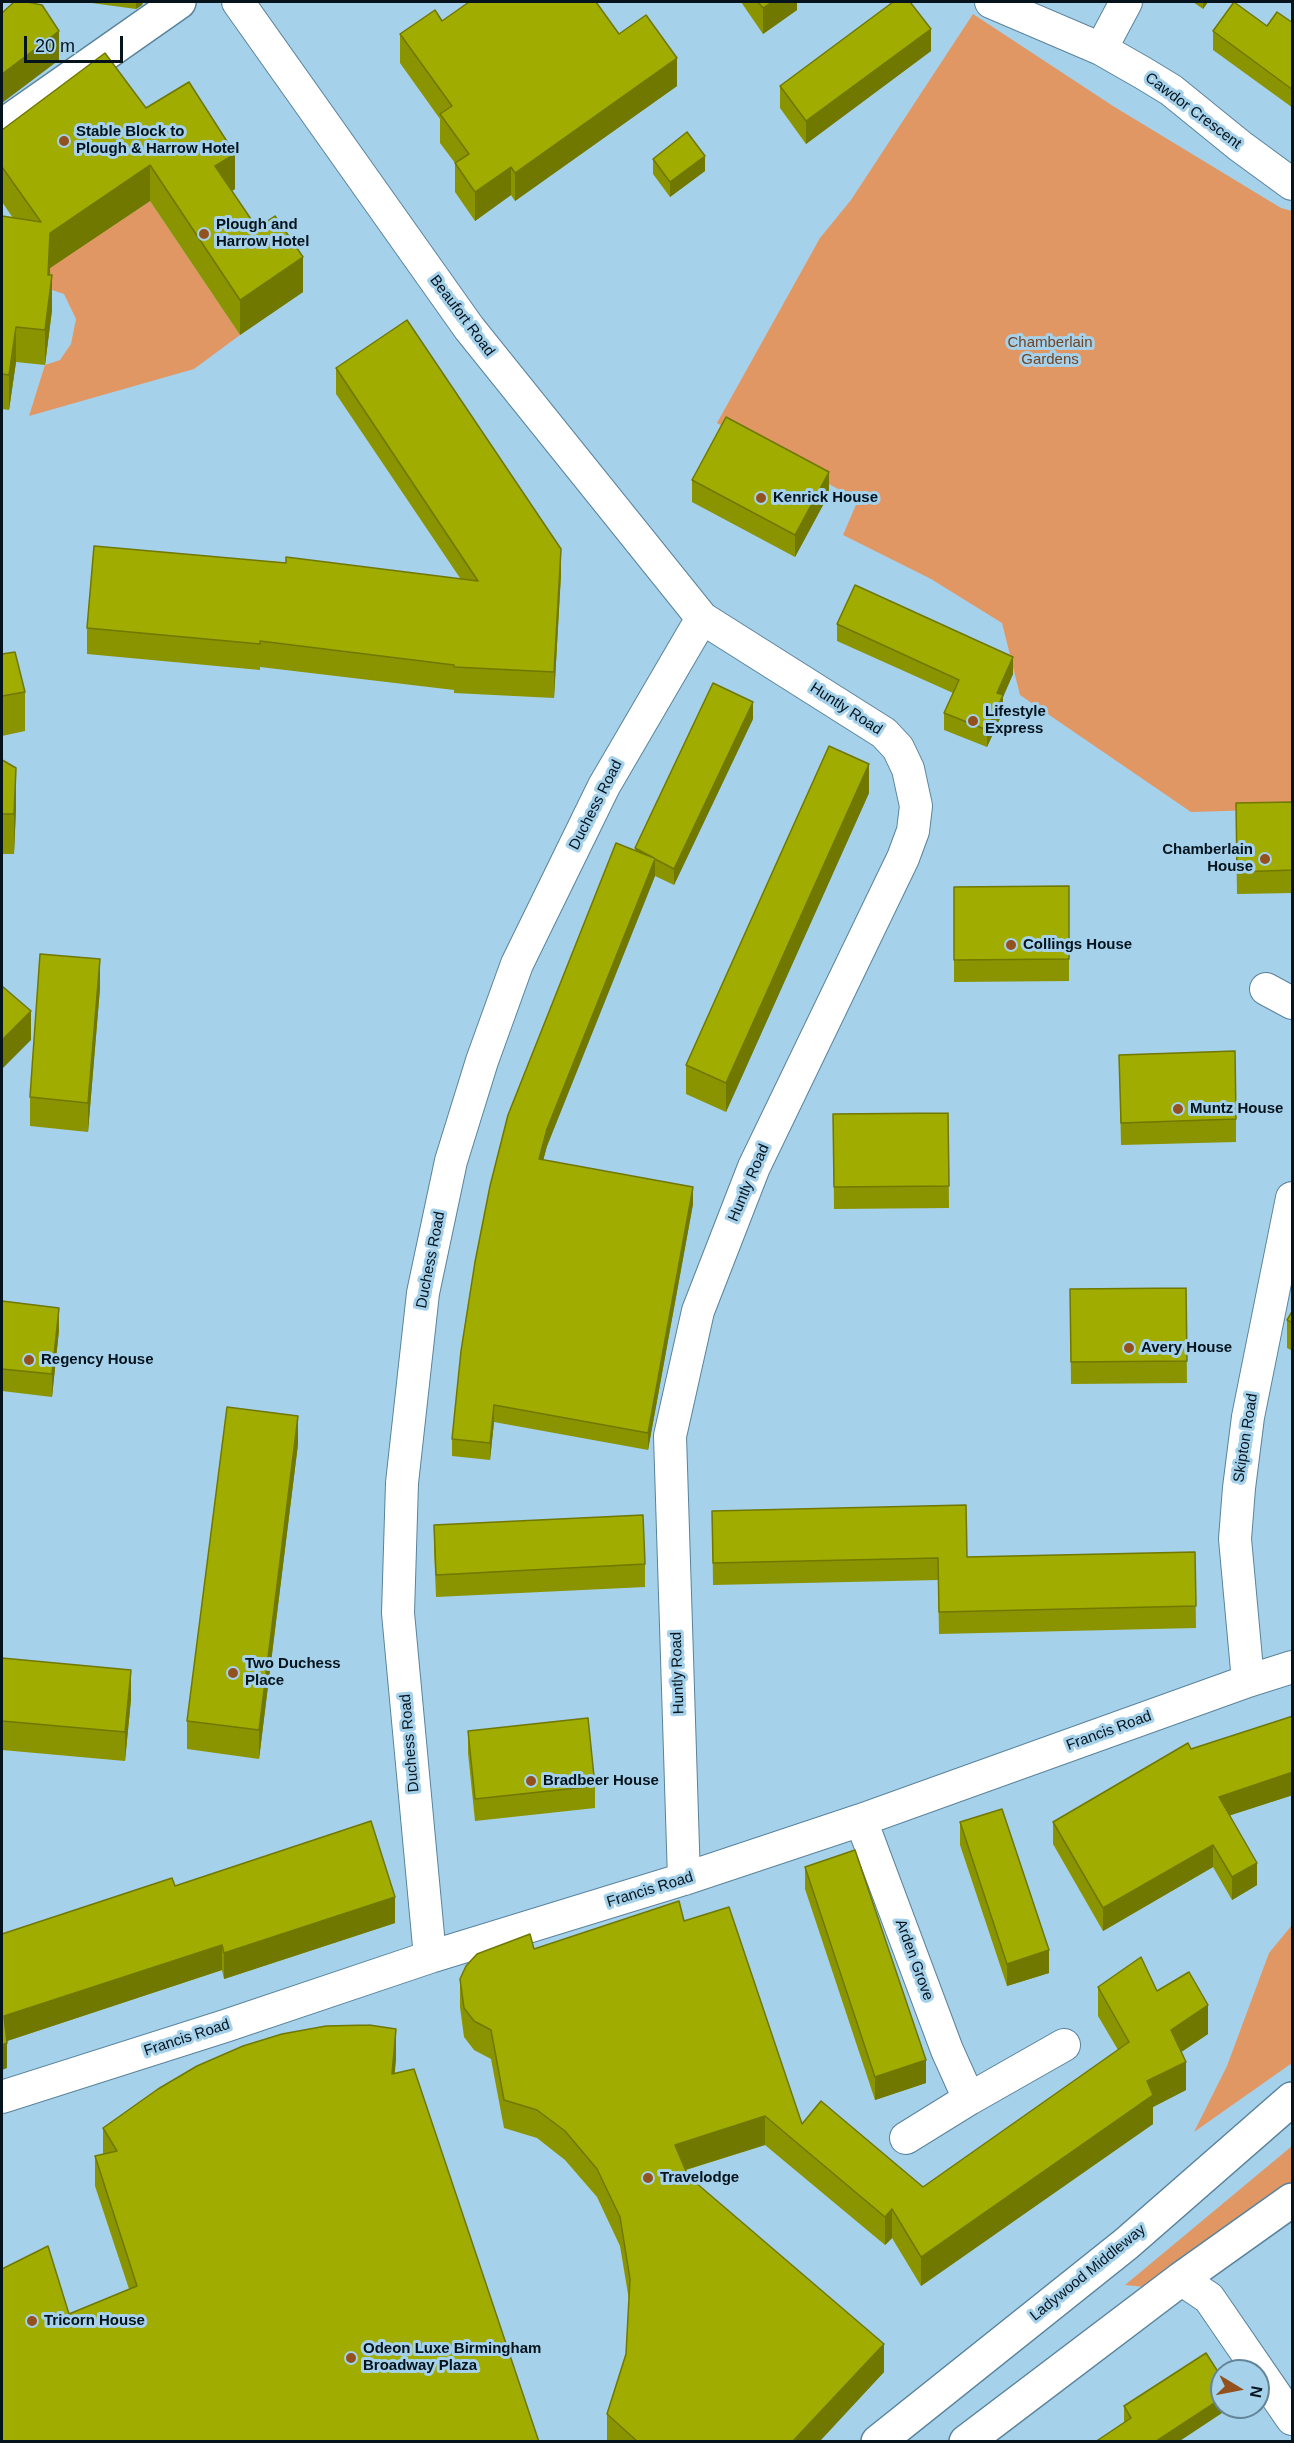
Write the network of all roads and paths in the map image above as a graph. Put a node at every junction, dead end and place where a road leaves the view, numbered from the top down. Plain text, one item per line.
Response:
1 (179, 2) edge
2 (238, 2) edge
3 (991, 2) edge
4 (1126, 2) edge
5 (1101, 49) junction
6 (2, 126) edge
7 (1293, 184) edge
8 (702, 618) junction
9 (1266, 989) dead end
10 (1293, 1004) edge
11 (1293, 1198) edge
12 (1293, 1667) edge
13 (1248, 1681) junction
14 (861, 1820) junction
15 (684, 1879) junction
16 (430, 1957) junction
17 (1064, 2045) dead end
18 (2, 2097) edge
19 (969, 2099) junction
20 (1293, 2099) edge
21 (906, 2138) dead end
22 (1293, 2200) edge
23 (1181, 2279) junction
24 (1293, 2419) edge
25 (878, 2442) edge
26 (966, 2442) edge

1 - 6 main road
2 - 8 street, Beaufort Road
3 - 5 street, Cawdor Crescent
4 - 5 street
5 - 7 street, Cawdor Crescent
8 - 15 street, Huntly Road
8 - 16 street, Duchess Road
9 - 10 street
11 - 13 street, Skipton Road
12 - 13 street, Francis Road
13 - 14 street, Francis Road
14 - 15 street, Francis Road
14 - 19 street, Arden Grove
15 - 16 street, Francis Road
16 - 18 street, Francis Road
17 - 19 street
19 - 21 street
20 - 25 main road, Ladywood Middleway
22 - 23 main road
23 - 24 street
23 - 26 main road

